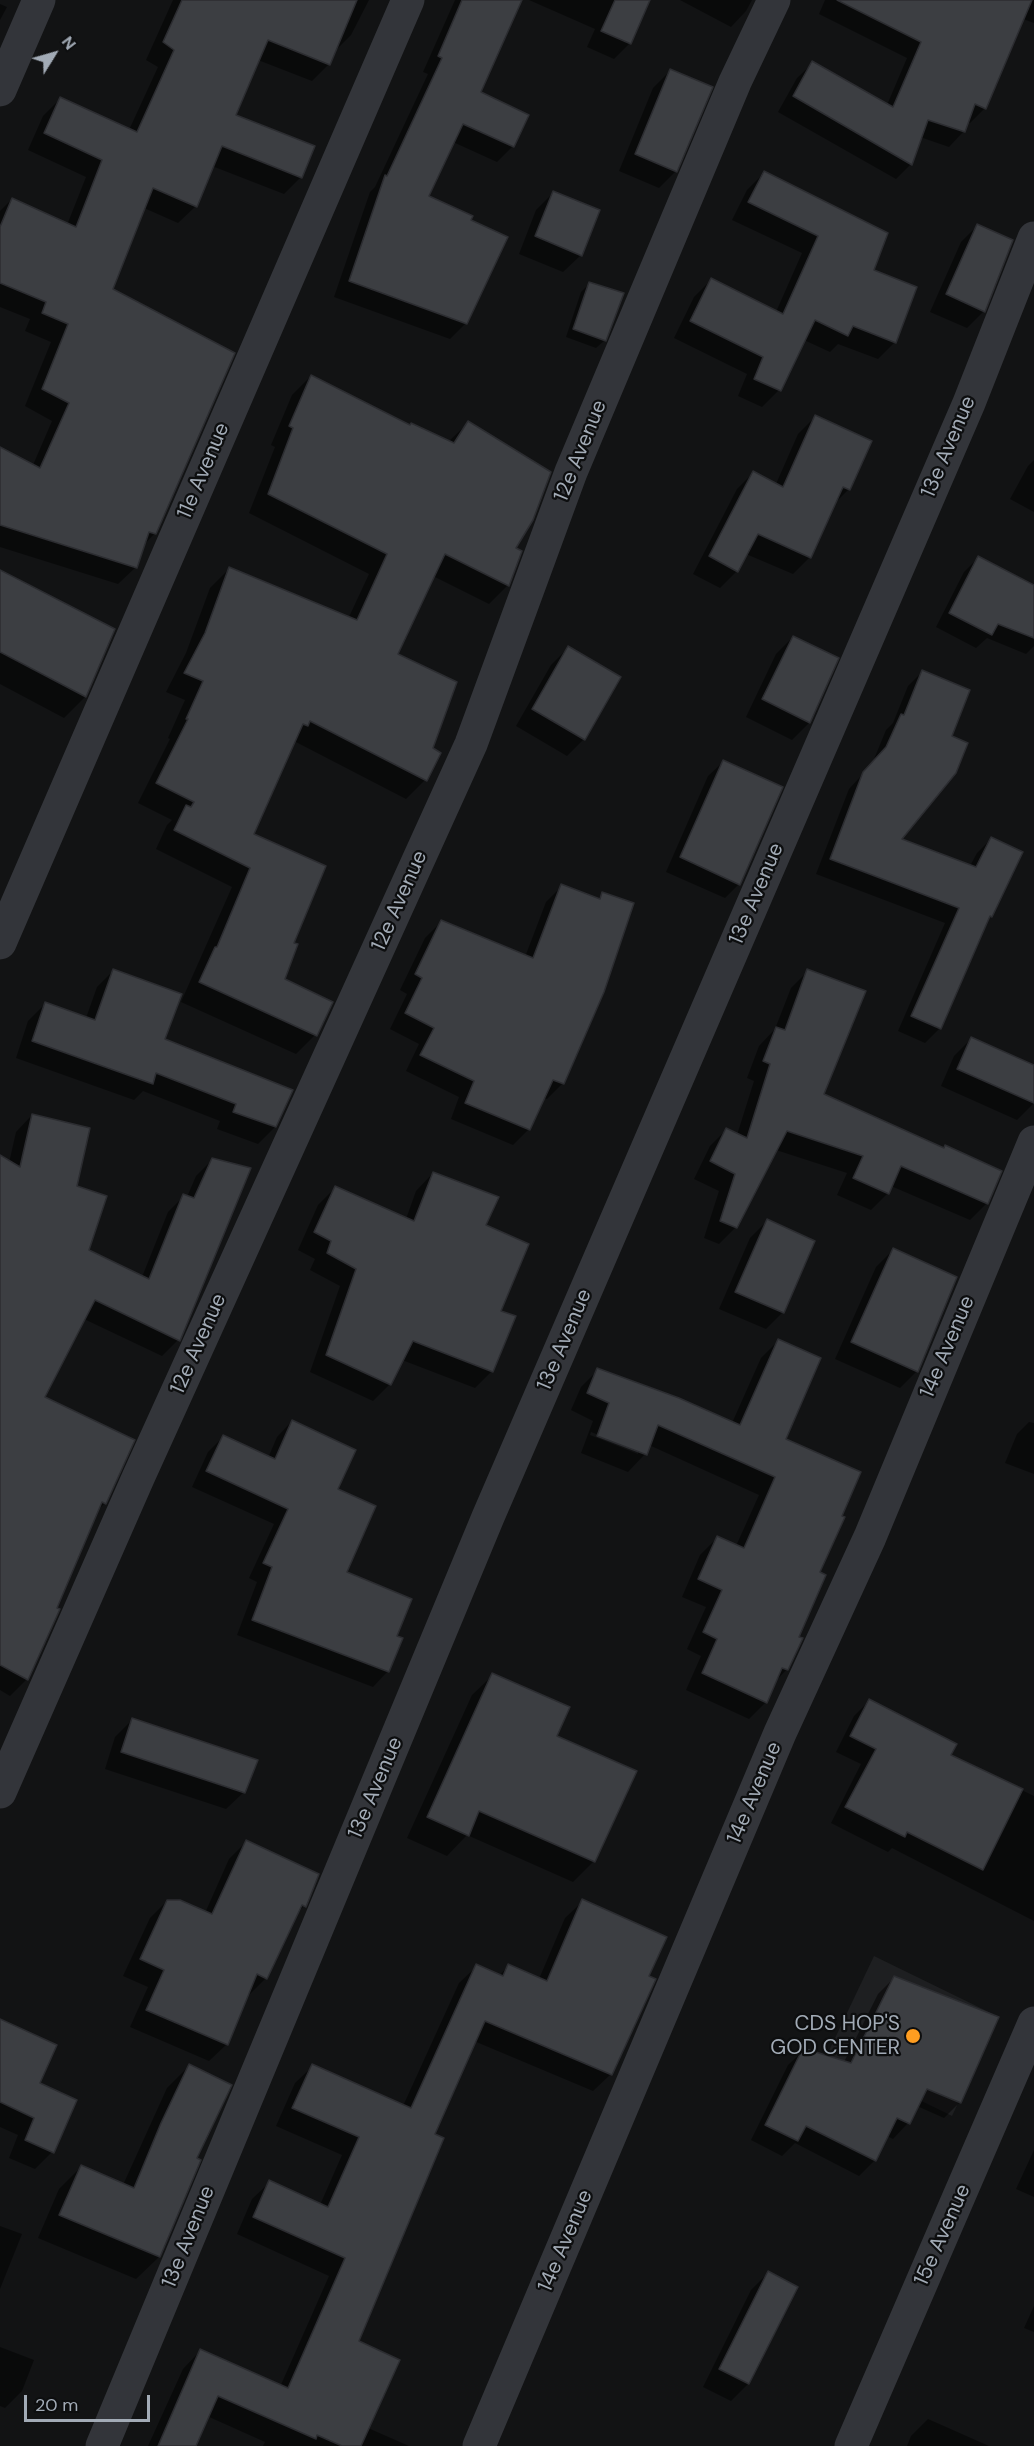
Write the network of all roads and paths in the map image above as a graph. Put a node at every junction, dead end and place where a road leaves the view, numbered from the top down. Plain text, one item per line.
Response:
1 (39, 0) edge
2 (408, 0) edge
3 (774, 0) edge
4 (0, 90) edge
5 (1034, 237) edge
6 (0, 943) edge
7 (1034, 1142) edge
8 (0, 1792) edge
9 (1034, 2023) edge
10 (102, 2446) edge
11 (479, 2446) edge
12 (851, 2446) edge

1 - 4 street
2 - 6 street, 11e Avenue
3 - 8 street, 12e Avenue
5 - 10 street, 13e Avenue
7 - 11 street, 14e Avenue
9 - 12 street, 15e Avenue

